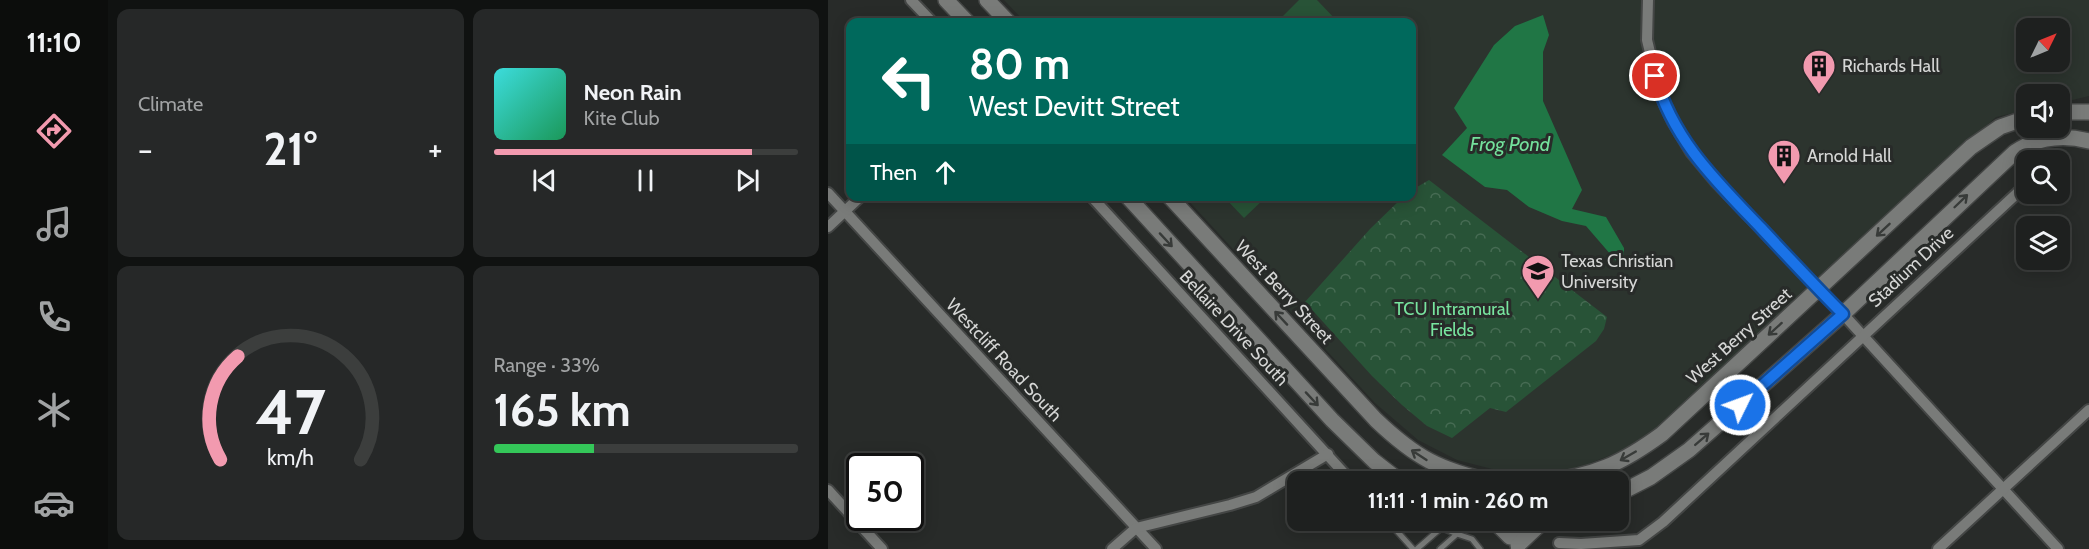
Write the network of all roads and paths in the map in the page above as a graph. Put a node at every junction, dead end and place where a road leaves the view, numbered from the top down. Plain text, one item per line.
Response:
1 (911, 0) edge
2 (946, 0) edge
3 (987, 0) edge
4 (1648, 0) edge
5 (928, 18) edge
6 (963, 18) edge
7 (1004, 18) edge
8 (2086, 109) edge
9 (2070, 111) edge
10 (2016, 121) edge
11 (2089, 132) edge
12 (2070, 135) edge
13 (2070, 137) edge
14 (2046, 138) edge
15 (2089, 141) edge
16 (828, 193) edge
17 (2016, 194) edge
18 (856, 201) edge
19 (1096, 201) edge
20 (1131, 201) edge
21 (1174, 201) edge
22 (845, 211) junction
23 (828, 227) edge
24 (1819, 290) junction
25 (1843, 314) junction
26 (1862, 337) junction
27 (2089, 410) edge
28 (1328, 454) junction
29 (1343, 471) edge
30 (1387, 471) edge
31 (1450, 471) edge
32 (1598, 471) edge
33 (1629, 488) edge
34 (2003, 489) junction
35 (828, 490) edge
36 (1136, 528) junction
37 (1398, 531) edge
38 (1437, 531) edge
39 (1449, 531) edge
40 (1502, 531) edge
41 (1531, 531) edge
42 (1457, 534) junction
43 (1559, 543) dead end
44 (1514, 545) edge
45 (882, 549) edge
46 (1112, 549) edge
47 (1156, 549) edge
48 (1415, 549) edge
49 (1440, 549) edge
50 (1480, 549) edge
51 (1938, 549) edge
52 (2058, 549) edge

1 - 5 street
2 - 6 main road
3 - 7 main road
4 - 24 street
8 - 9 main road
10 -> 24 main road, West Berry Street
11 - 12 main road
13 - 15 main road
25 -> 14 main road
16 - 22 street, Westcliff Road South
17 - 26 street, Stadium Drive
18 - 22 street
19 - 28 street, Bellaire Drive South
20 -> 30 main road
31 -> 21 main road, West Berry Street
22 - 23 street
22 - 36 street, Westcliff Road South
24 - 25 street
24 -> 32 main road, West Berry Street
25 - 26 street
33 -> 25 main road
26 - 34 street
26 - 43 street, Stadium Drive
27 - 34 street
28 - 29 street, Bellaire Drive South
28 - 36 street
34 - 51 street
34 - 52 street
35 - 45 street
36 - 46 street
36 - 47 street, Westcliff Road South
37 - 48 lane
38 - 48 lane
39 - 42 lane
40 - 44 main road
41 - 44 main road
42 - 49 lane
42 - 50 lane

